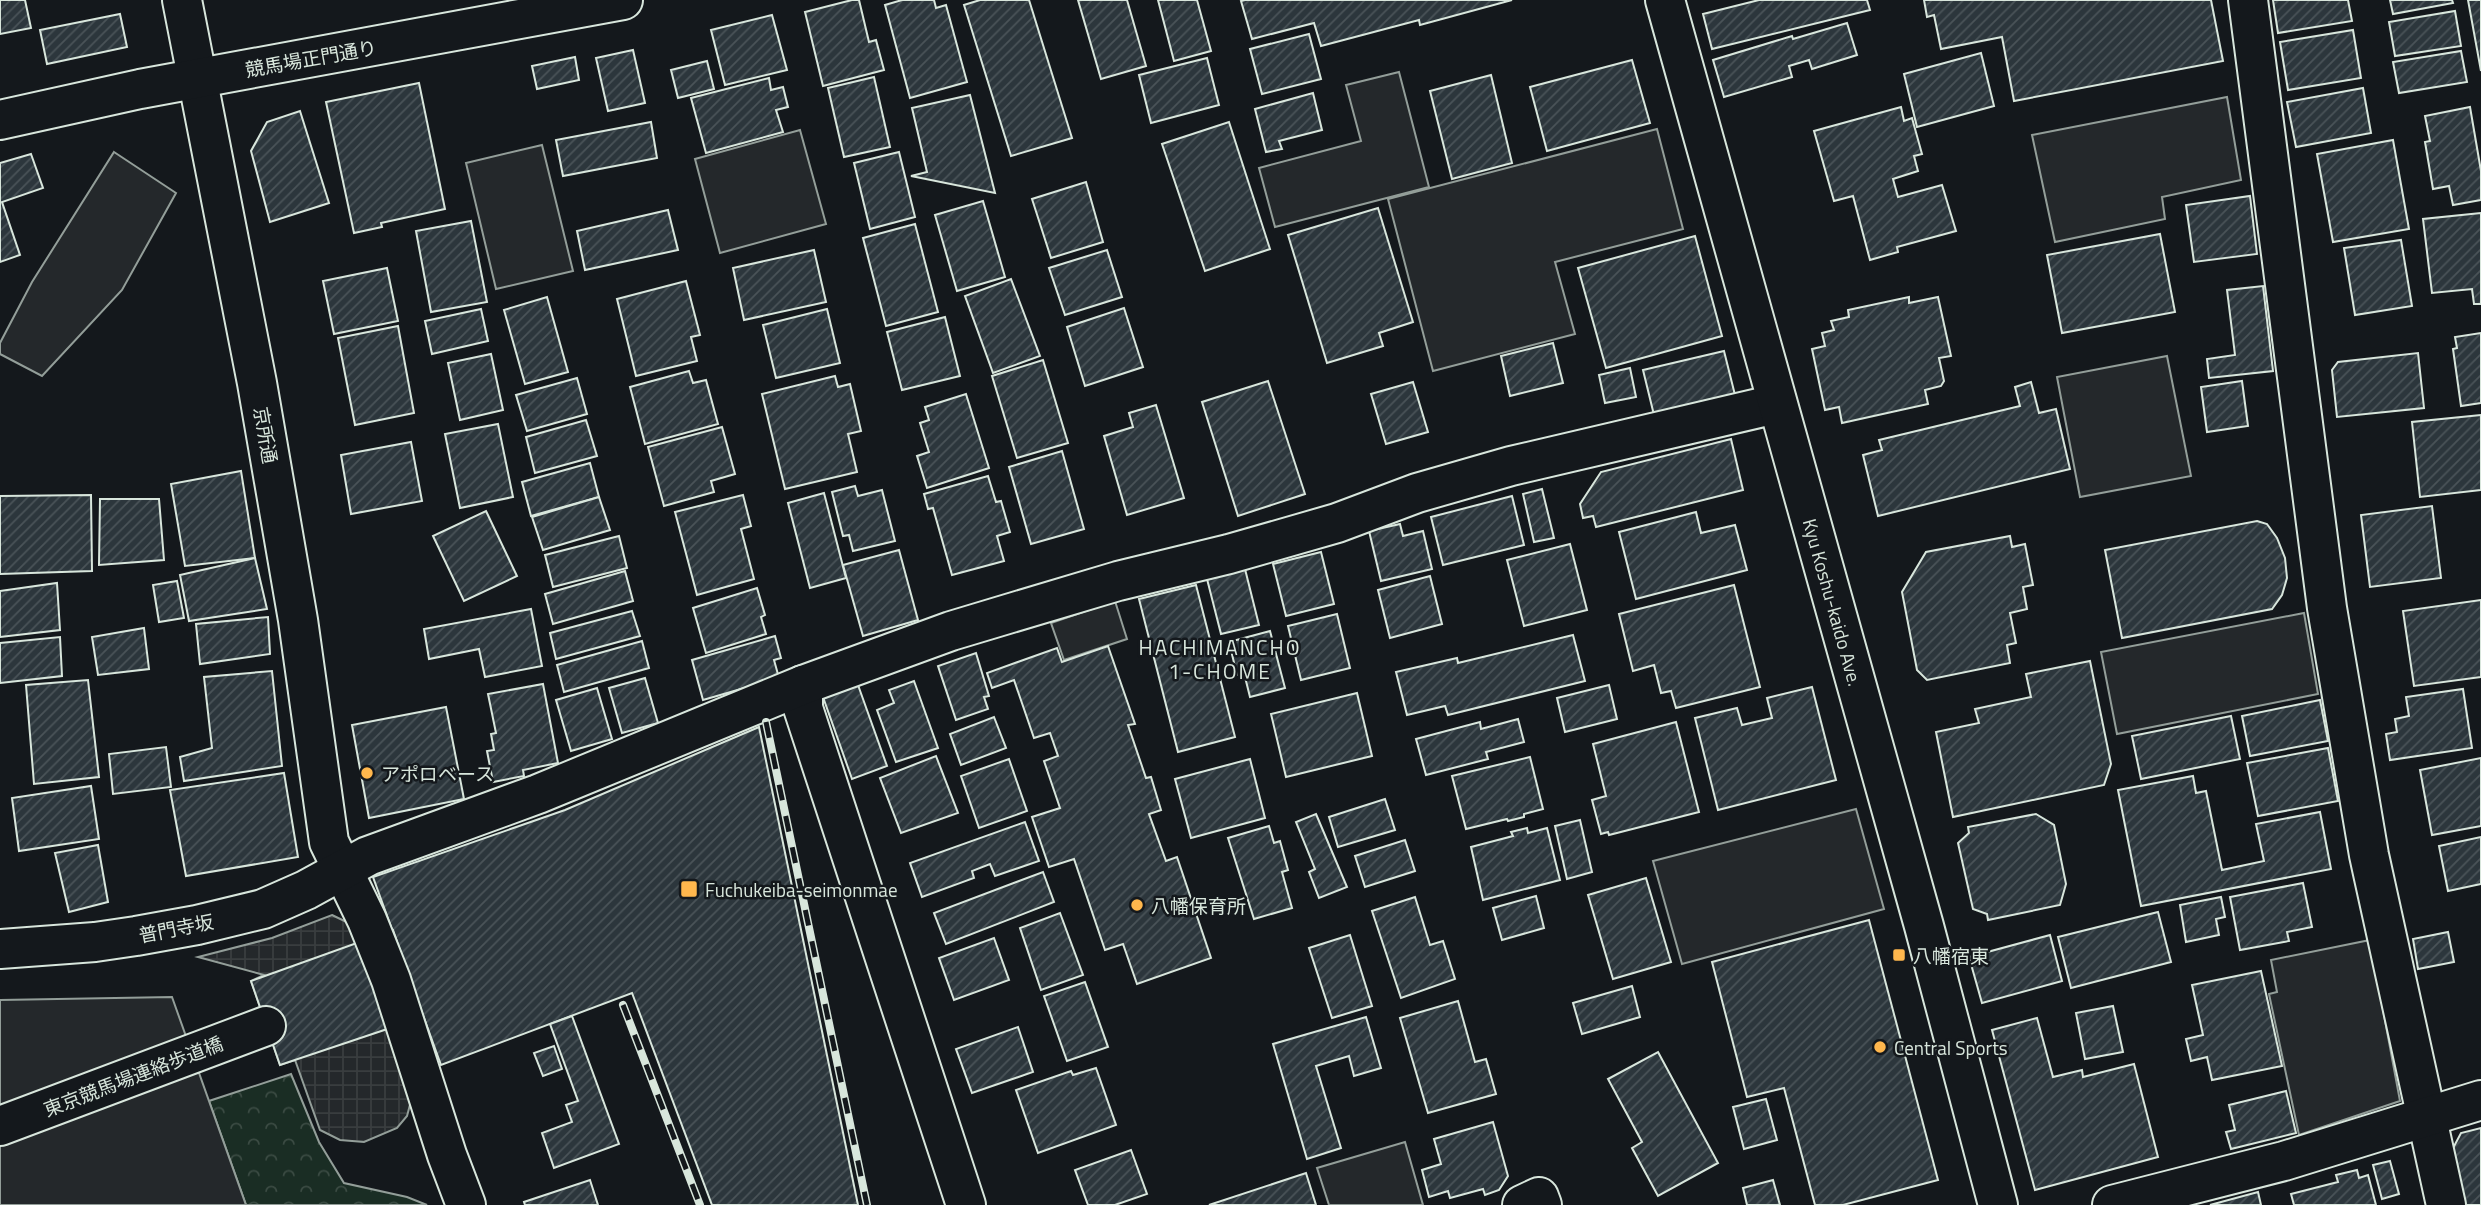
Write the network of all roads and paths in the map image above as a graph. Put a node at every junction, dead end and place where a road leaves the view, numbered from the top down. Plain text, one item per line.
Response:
1 (182, 0) edge
2 (623, 0) edge
3 (1665, 0) edge
4 (2249, 0) edge
5 (198, 79) junction
6 (0, 120) edge
7 (1776, 404) junction
8 (803, 685) junction
9 (343, 871) junction
10 (0, 949) edge
11 (266, 1026) dead end
12 (2481, 1100) edge
13 (2426, 1117) junction
14 (0, 1126) edge
15 (466, 1205) edge
16 (966, 1205) edge
17 (1522, 1205) edge
18 (1542, 1205) edge
19 (1998, 1205) edge
20 (2112, 1205) edge
21 (2446, 1205) edge

1 - 5 street, 京所通
2 - 5 street, 競馬場正門通り
3 - 7 street, Kyu Koshu-kaido Ave.
4 - 13 street
5 - 6 street, 競馬場正門通り
5 - 9 street, 京所通
7 - 8 street, 普門寺坂
7 - 19 street, Kyu Koshu-kaido Ave.
8 - 9 street, 普門寺坂
8 - 16 street
9 - 10 street, 普門寺坂
9 - 15 street, 京所通
11 - 14 street, 東京競馬場連絡歩道橋
12 - 13 street
13 - 20 street
13 - 21 street
17 - 18 street

